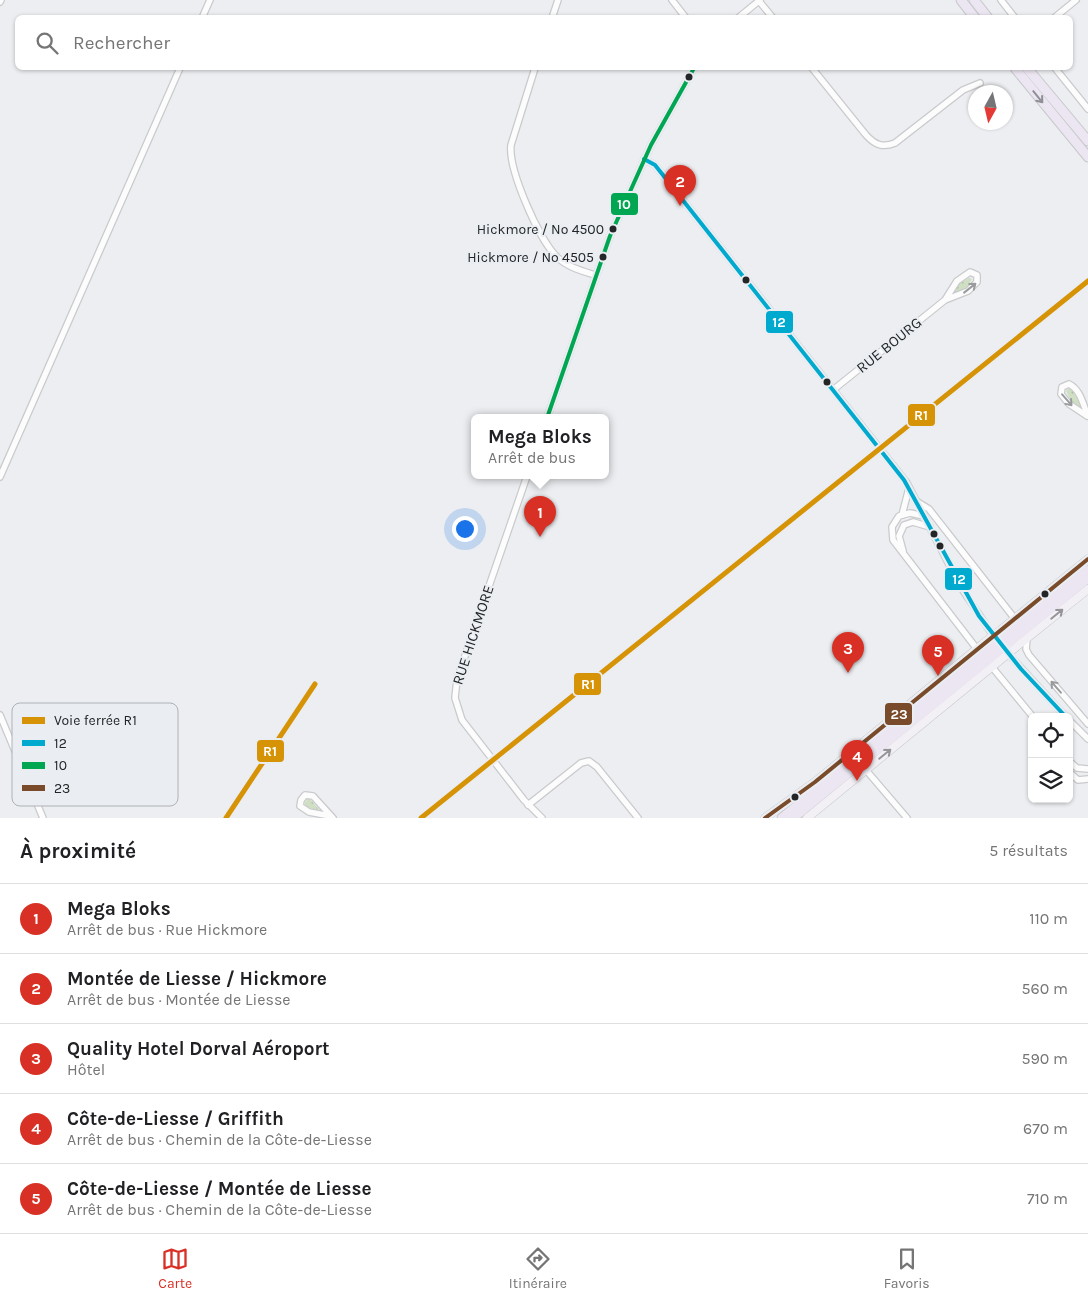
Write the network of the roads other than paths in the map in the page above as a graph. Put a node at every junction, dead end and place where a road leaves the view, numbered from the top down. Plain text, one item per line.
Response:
1 (210, 0) edge
2 (558, 0) edge
3 (672, 0) edge
4 (759, 0) edge
5 (961, 0) edge
6 (974, 0) edge
7 (1001, 0) edge
8 (1076, 0) edge
9 (203, 15) edge
10 (553, 15) edge
11 (684, 15) edge
12 (742, 15) edge
13 (771, 15) edge
14 (973, 15) edge
15 (986, 15) edge
16 (1013, 15) edge
17 (1058, 15) edge
18 (179, 70) edge
19 (534, 70) edge
20 (693, 70) edge
21 (814, 70) edge
22 (1017, 70) edge
23 (1029, 70) edge
24 (1057, 70) edge
25 (980, 83) dead end
26 (1056, 103) junction
27 (1088, 109) edge
28 (1062, 126) junction
29 (1088, 133) edge
30 (1088, 141) edge
31 (1088, 156) edge
32 (644, 159) junction
33 (1088, 165) edge
34 (595, 275) junction
35 (945, 300) junction
36 (833, 390) junction
37 (547, 414) edge
38 (1088, 416) edge
39 (0, 476) edge
40 (526, 479) edge
41 (910, 488) junction
42 (916, 501) junction
43 (902, 514) junction
44 (924, 516) junction
45 (930, 528) junction
46 (903, 552) junction
47 (1088, 559) edge
48 (1088, 570) edge
49 (1088, 578) edge
50 (1088, 589) edge
51 (1015, 619) junction
52 (990, 631) dead end
53 (1009, 638) junction
54 (1027, 639) junction
55 (977, 649) junction
56 (992, 655) junction
57 (1012, 658) dead end
58 (1031, 713) edge
59 (1062, 713) edge
60 (0, 715) edge
61 (1073, 724) edge
62 (1088, 724) edge
63 (1088, 738) edge
64 (12, 744) edge
65 (1073, 764) edge
66 (1088, 769) edge
67 (866, 770) junction
68 (1073, 776) edge
69 (1088, 779) edge
70 (528, 805) junction
71 (38, 806) edge
72 (331, 817) edge
73 (785, 817) edge
74 (43, 818) edge
75 (535, 818) edge
76 (542, 818) edge
77 (638, 818) edge
78 (765, 818) edge
79 (807, 818) edge
80 (907, 818) edge

1 - 9 street
2 - 10 street
3 - 11 street
4 - 12 street
4 - 13 street
5 - 14 highway
6 - 15 highway
7 - 16 street
8 - 17 street
18 - 39 street
19 - 34 street
20 - 32 street
21 - 25 street
22 -> 28 highway
23 - 26 highway
24 - 27 street
26 - 29 highway
26 - 30 highway
28 - 31 highway
28 - 33 highway
32 - 34 street
32 - 36 street
34 - 37 street
35 -> 35 street, RUE BOURG
35 - 36 street, RUE BOURG
36 - 41 street
38 -> 38 street
40 - 70 street, RUE HICKMORE
41 - 42 street
41 - 43 street
42 - 44 street
42 - 51 street
43 - 44 street
43 - 46 street
44 - 45 street
45 - 46 street
45 - 52 street
46 - 55 street
47 - 51 main road
48 - 53 highway
49 - 53 highway
54 -> 50 main road
51 - 53 main road
53 - 54 main road
53 - 56 highway, bridge
53 - 56 main road, bridge
62 -> 54 street
55 - 56 main road
55 - 78 main road
56 - 58 street
67 -> 56 main road
56 - 73 highway
57 - 59 street
60 - 64 street
61 - 63 street
65 - 66 street
67 - 79 main road
67 - 80 street
68 - 69 street
70 - 75 street
70 - 76 street
70 - 77 street
71 - 74 street
72 - 72 street

